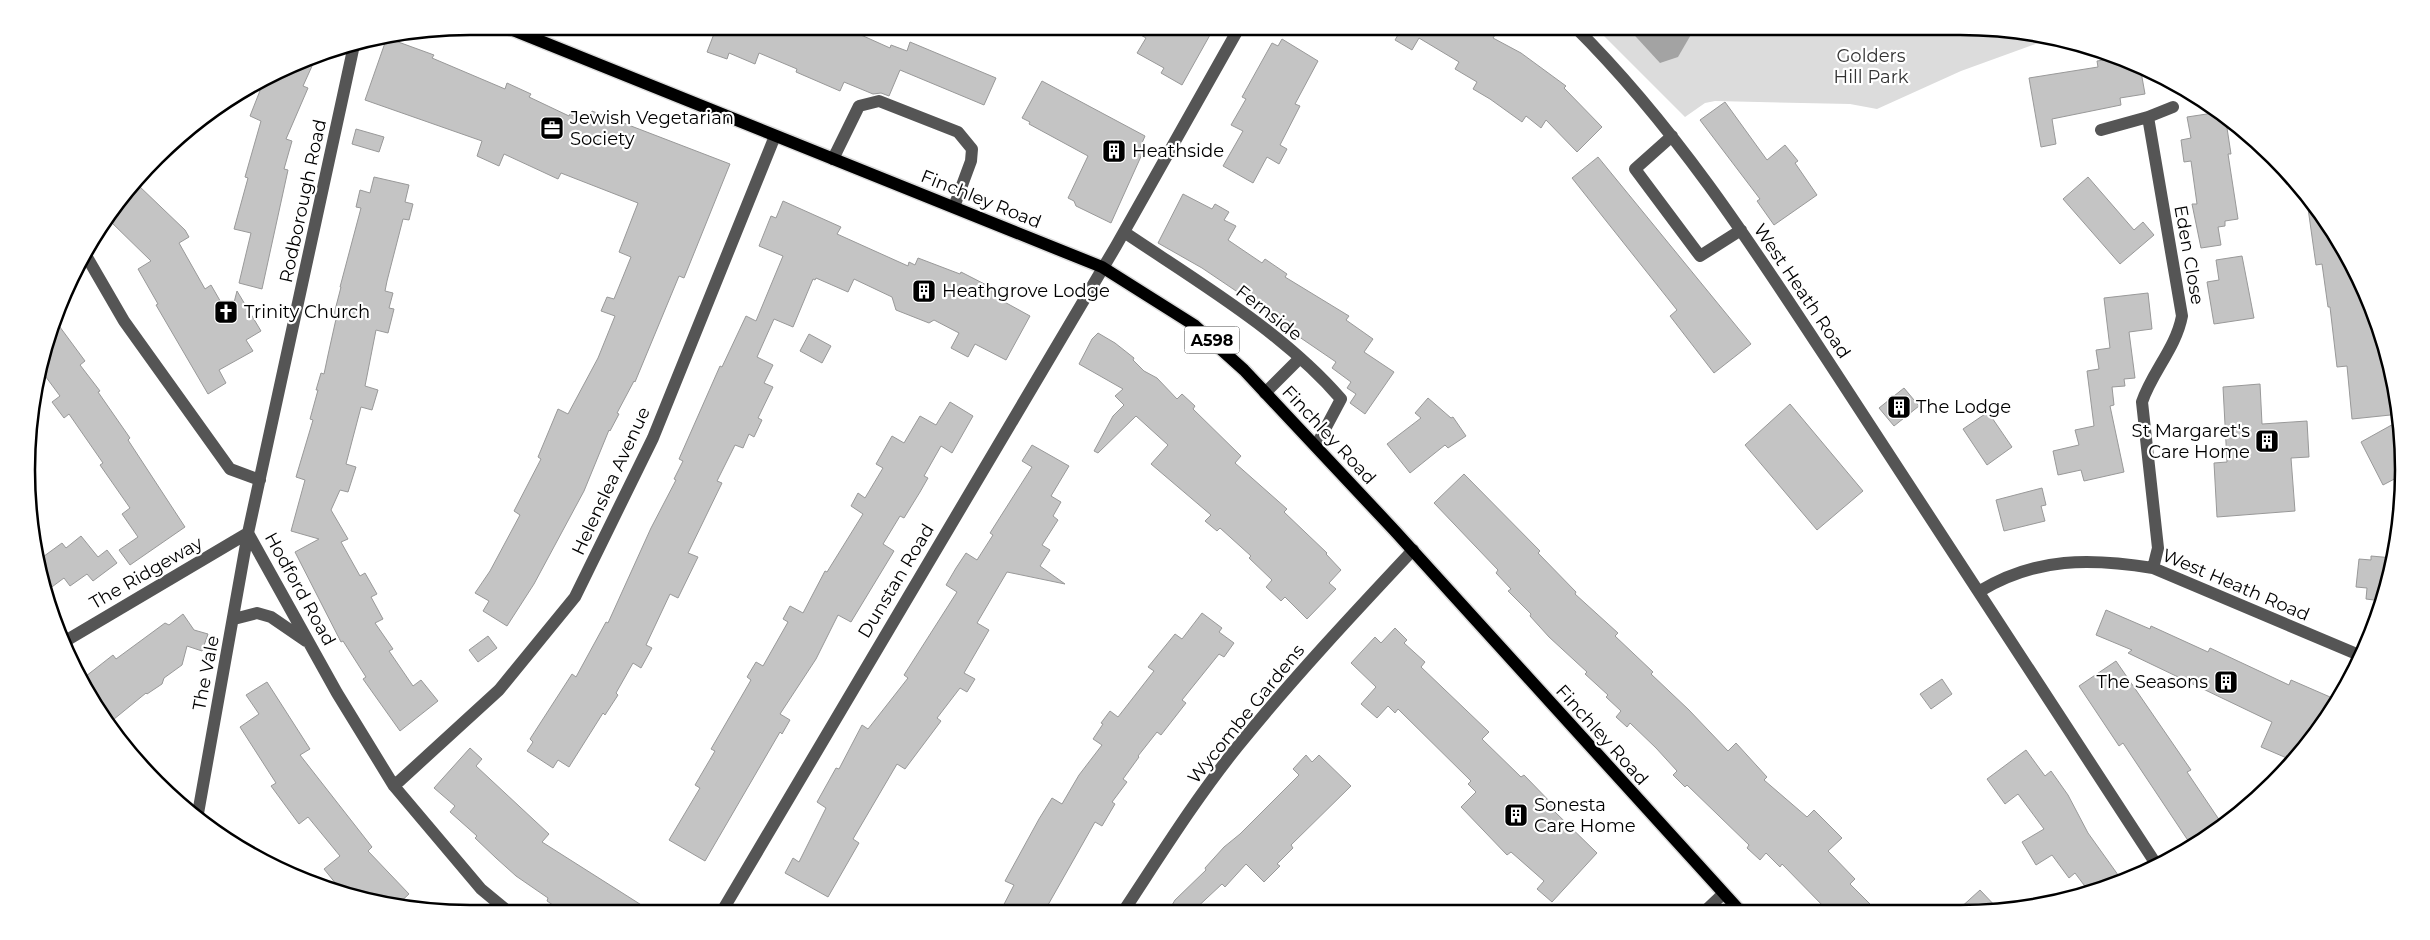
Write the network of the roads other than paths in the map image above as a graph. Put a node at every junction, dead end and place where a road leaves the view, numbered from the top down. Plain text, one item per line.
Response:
1 (525, 35) edge
2 (1235, 35) edge
3 (1583, 35) edge
4 (353, 51) edge
5 (2172, 107) dead end
6 (2148, 117) junction
7 (2101, 130) dead end
8 (775, 136) junction
9 (1672, 136) junction
10 (833, 158) junction
11 (954, 207) junction
12 (1741, 230) junction
13 (1124, 232) junction
14 (89, 260) edge
15 (1102, 267) junction
16 (1299, 359) junction
17 (1265, 393) junction
18 (1316, 446) junction
19 (260, 480) junction
20 (248, 533) junction
21 (1412, 550) junction
22 (2153, 568) junction
23 (1980, 590) junction
24 (234, 619) junction
25 (69, 639) edge
26 (312, 646) junction
27 (2354, 654) edge
28 (394, 786) junction
29 (200, 811) edge
30 (2153, 859) edge
31 (1723, 894) junction
32 (500, 905) edge
33 (726, 905) edge
34 (1128, 905) edge
35 (1711, 905) edge
36 (1734, 905) edge

1 - 8 main road, Finchley Road / A598
2 - 13 street, Dunstan Road
3 - 9 street, West Heath Road
4 - 19 street, Rodborough Road
5 - 6 street
6 - 7 street
6 - 22 street, Eden Close
8 - 10 main road, Finchley Road / A598
8 - 28 street, Helenslea Avenue
9 - 12 street, West Heath Road
9 - 12 street
10 - 11 main road, Finchley Road / A598
10 - 11 street
11 - 15 main road, Finchley Road / A598
12 - 23 street, West Heath Road
13 - 15 street, Dunstan Road
13 - 16 street, Fernside
14 - 19 street
15 - 17 main road, Finchley Road / A598
15 - 33 street, Dunstan Road
16 - 17 street
16 - 18 street, Fernside
17 - 18 main road, Finchley Road / A598
18 - 21 main road, Finchley Road / A598
19 - 20 street, Hodford Road
20 - 24 street, The Vale
20 - 25 street, The Ridgeway
20 - 26 street, Hodford Road
21 - 31 main road, Finchley Road / A598
21 - 34 street, Wycombe Gardens
22 - 23 street, West Heath Road
22 - 27 street, West Heath Road
23 - 30 street, West Heath Road
24 - 26 street
24 - 29 street, The Vale
26 - 28 street, Hodford Road
28 - 32 street, Hodford Road
31 - 35 street
31 - 36 main road, Finchley Road / A598

